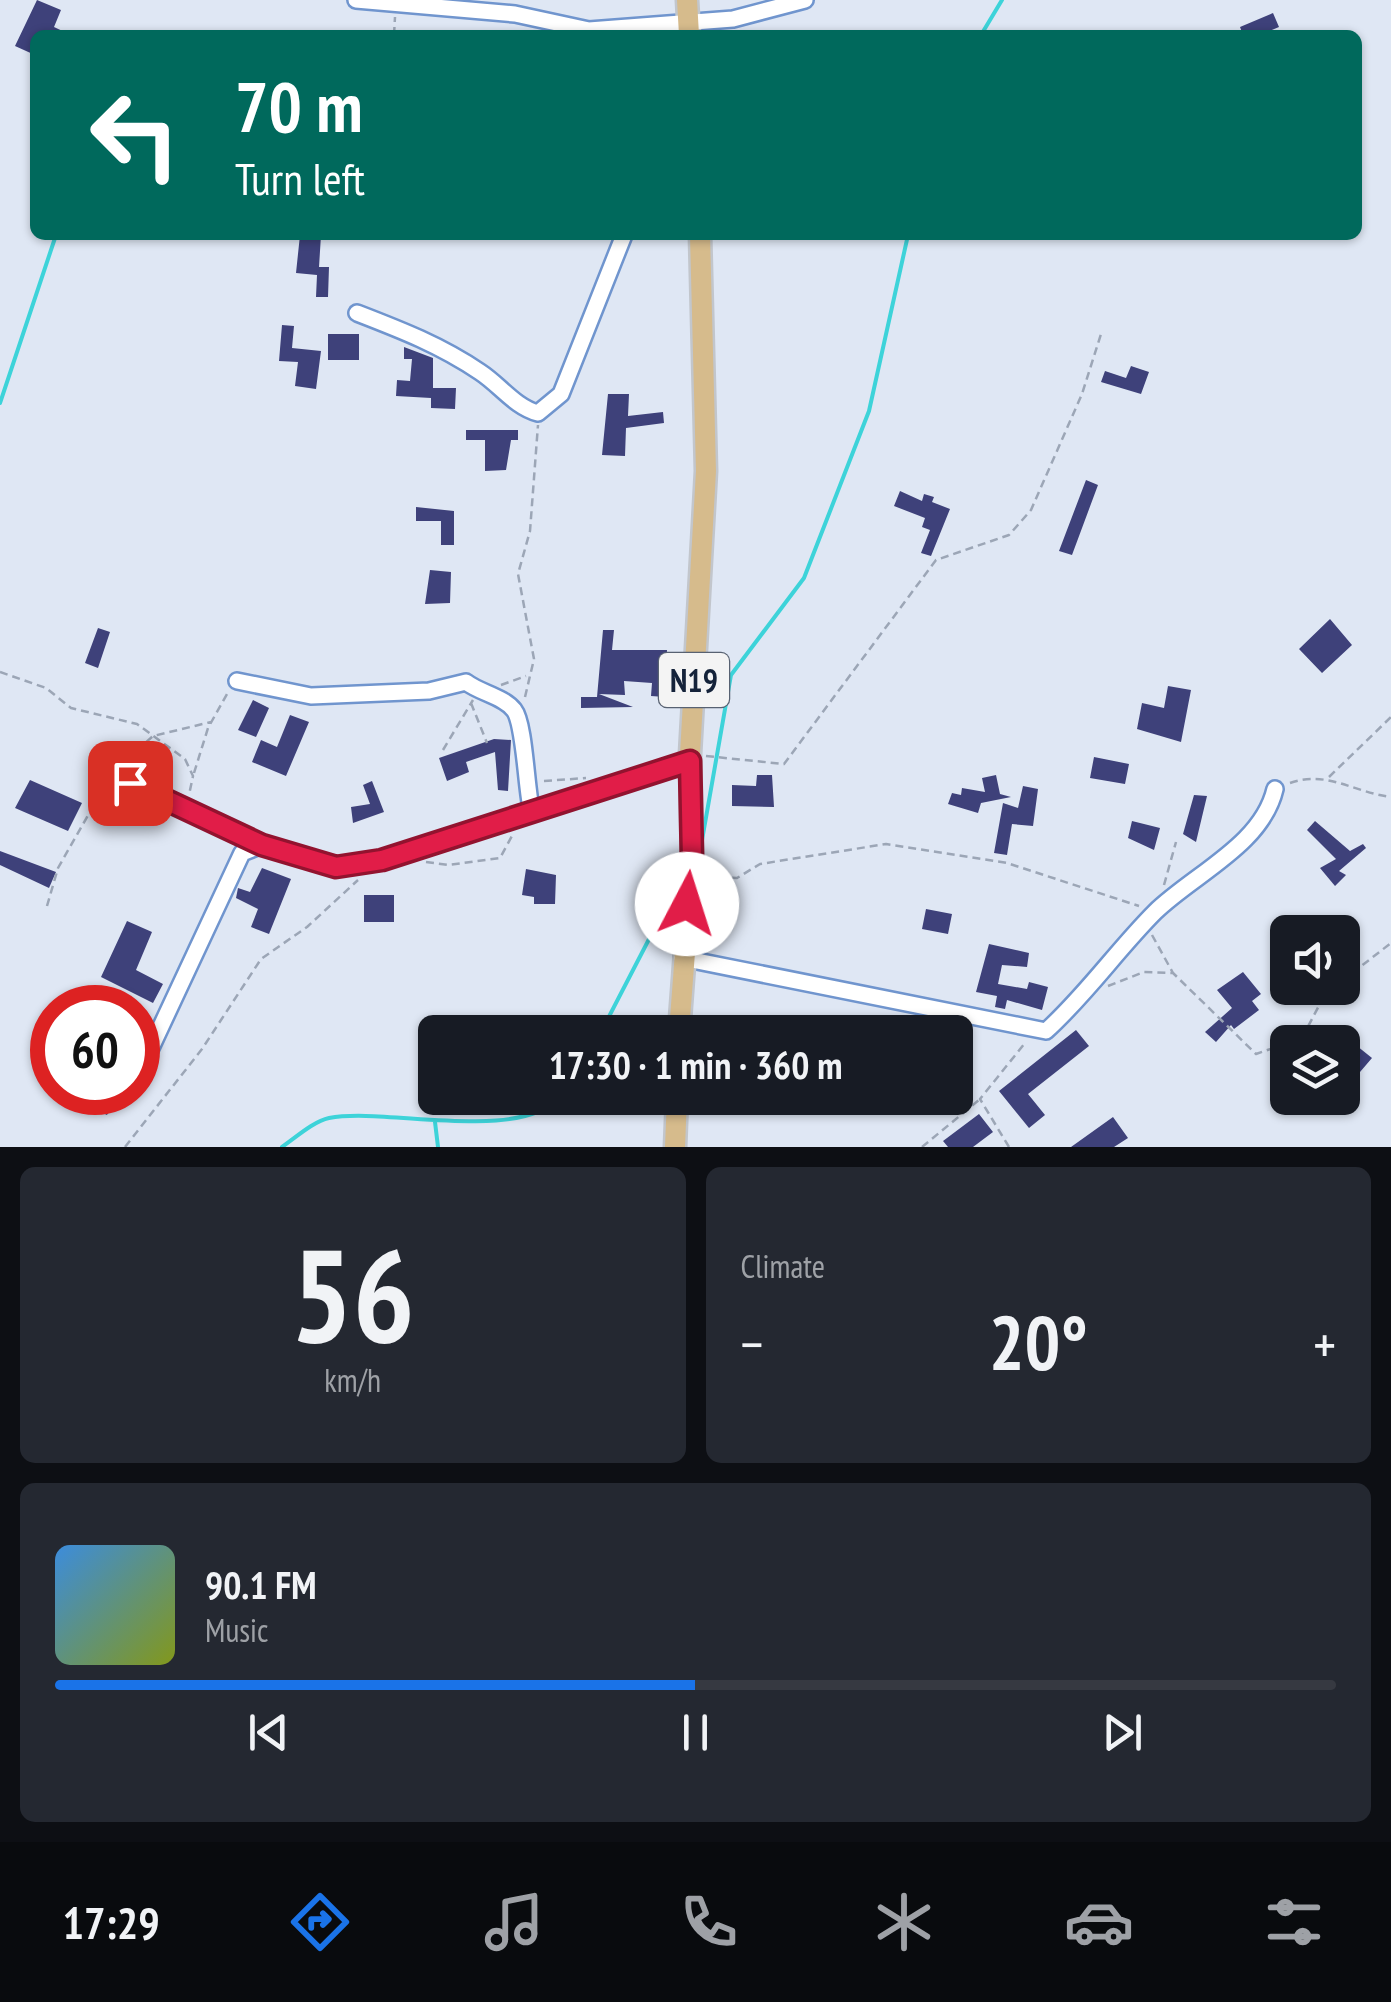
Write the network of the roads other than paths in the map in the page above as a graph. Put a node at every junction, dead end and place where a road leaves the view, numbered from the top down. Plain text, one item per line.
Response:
1 (356, 0) edge
2 (687, 0) edge
3 (804, 0) edge
4 (514, 7) edge
5 (689, 28) edge
6 (622, 240) edge
7 (700, 240) edge
8 (357, 313) dead end
9 (238, 682) road end
10 (690, 758) junction
11 (108, 784) dead end
12 (1275, 788) road end
13 (525, 816) junction
14 (262, 845) junction
15 (682, 958) junction
16 (680, 1015) edge
17 (160, 1029) edge
18 (676, 1115) edge
19 (675, 1147) edge

1 - 4 street
2 - 5 main road
3 - 5 street
4 - 5 street
6 - 8 street
7 - 10 main road, N19
9 - 13 street
10 - 13 street
10 - 15 main road, N19
11 - 14 street
12 - 15 street
13 - 14 street
14 - 17 street
15 - 16 main road, N19
18 - 19 main road

